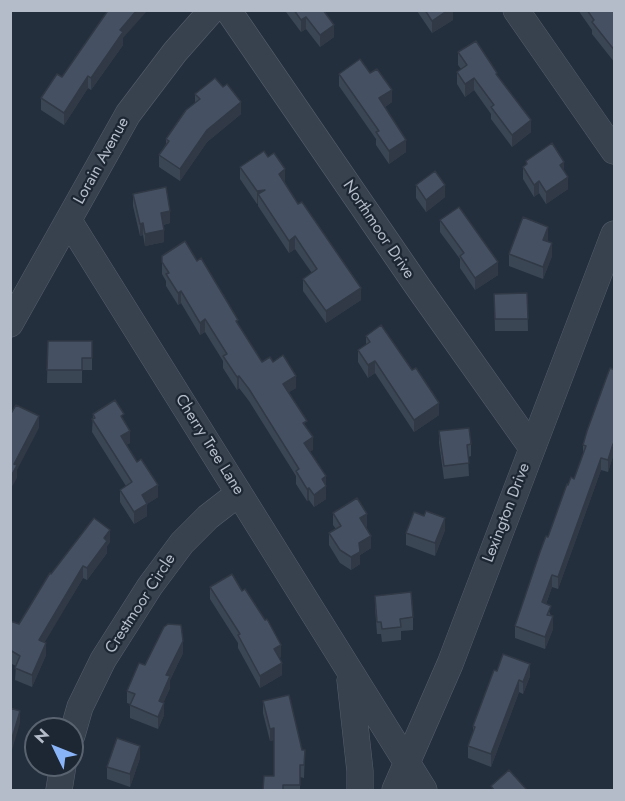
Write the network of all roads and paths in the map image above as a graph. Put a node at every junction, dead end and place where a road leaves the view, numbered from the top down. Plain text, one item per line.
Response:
1 (212, 10) edge
2 (228, 10) edge
3 (516, 10) edge
4 (615, 151) edge
5 (69, 221) junction
6 (615, 234) edge
7 (10, 324) edge
8 (532, 448) junction
9 (239, 493) junction
10 (349, 670) junction
11 (77, 717) edge
12 (407, 762) junction
13 (360, 790) edge
14 (395, 790) edge
15 (424, 790) edge

1 - 5 street, Lorain Avenue
2 - 8 street, Northmoor Drive
3 - 4 street
5 - 7 street, Lorain Avenue
5 - 9 street, Cherry Tree Lane
6 - 8 street, Lexington Drive
8 - 12 street, Lexington Drive
9 - 10 street, Cherry Tree Lane
9 - 11 street, Crestmoor Circle
10 - 12 street, Cherry Tree Lane
10 - 13 street, Cherry Tree Lane
12 - 14 street, Lexington Drive
12 - 15 street, Cherry Tree Lane

